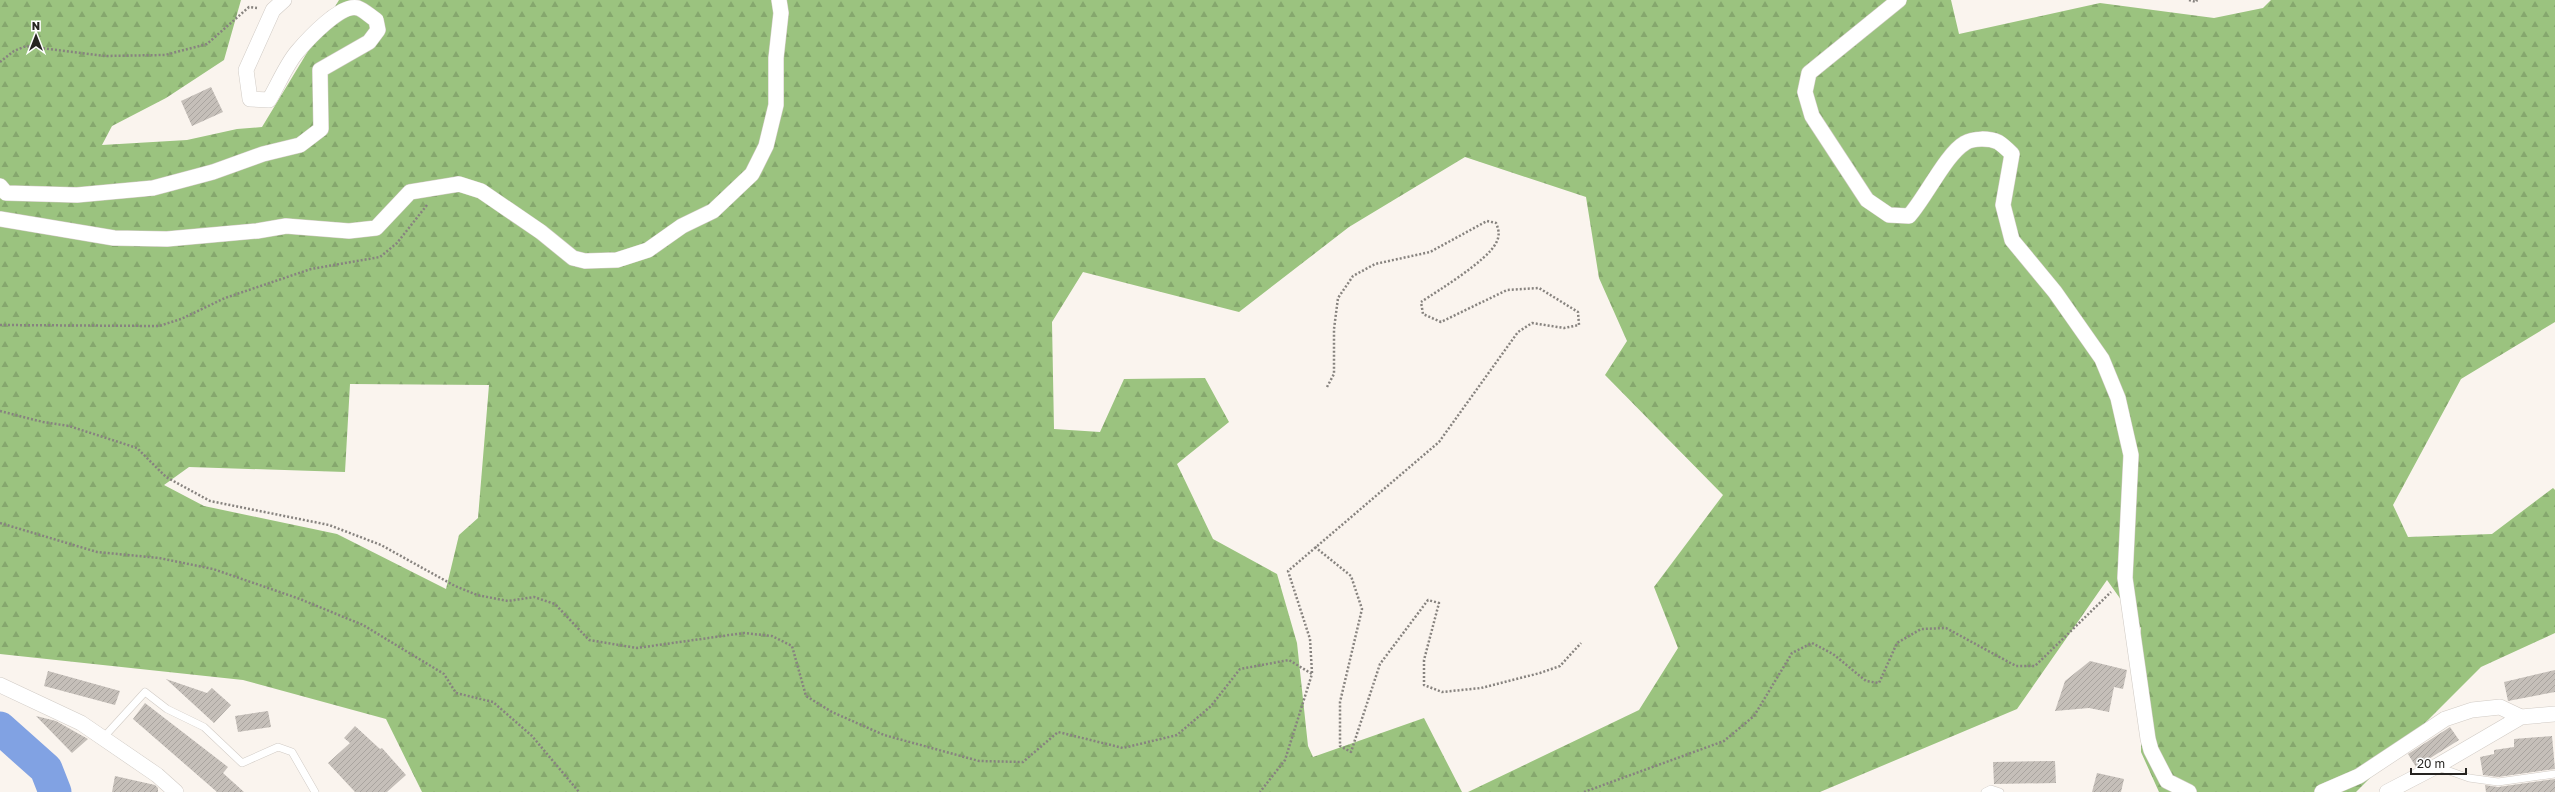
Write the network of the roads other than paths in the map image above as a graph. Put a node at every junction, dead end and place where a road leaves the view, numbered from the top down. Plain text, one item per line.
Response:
1 (779, 0) edge
2 (1899, 0) edge
3 (279, 5) edge
4 (0, 186) edge
5 (0, 218) edge
6 (0, 685) edge
7 (2555, 714) edge
8 (2521, 717) junction
9 (103, 738) junction
10 (2437, 766) junction
11 (2555, 774) edge
12 (176, 792) edge
13 (315, 792) edge
14 (1985, 792) edge
15 (2000, 792) edge
16 (2189, 792) edge
17 (2322, 792) edge
18 (2387, 792) edge

1 - 5 street
2 - 16 street
3 - 4 street
6 - 9 street
7 - 8 street
8 - 10 street
8 - 17 street
9 - 12 street
9 - 13 lane
10 - 11 lane
10 - 18 street
14 - 15 lane

